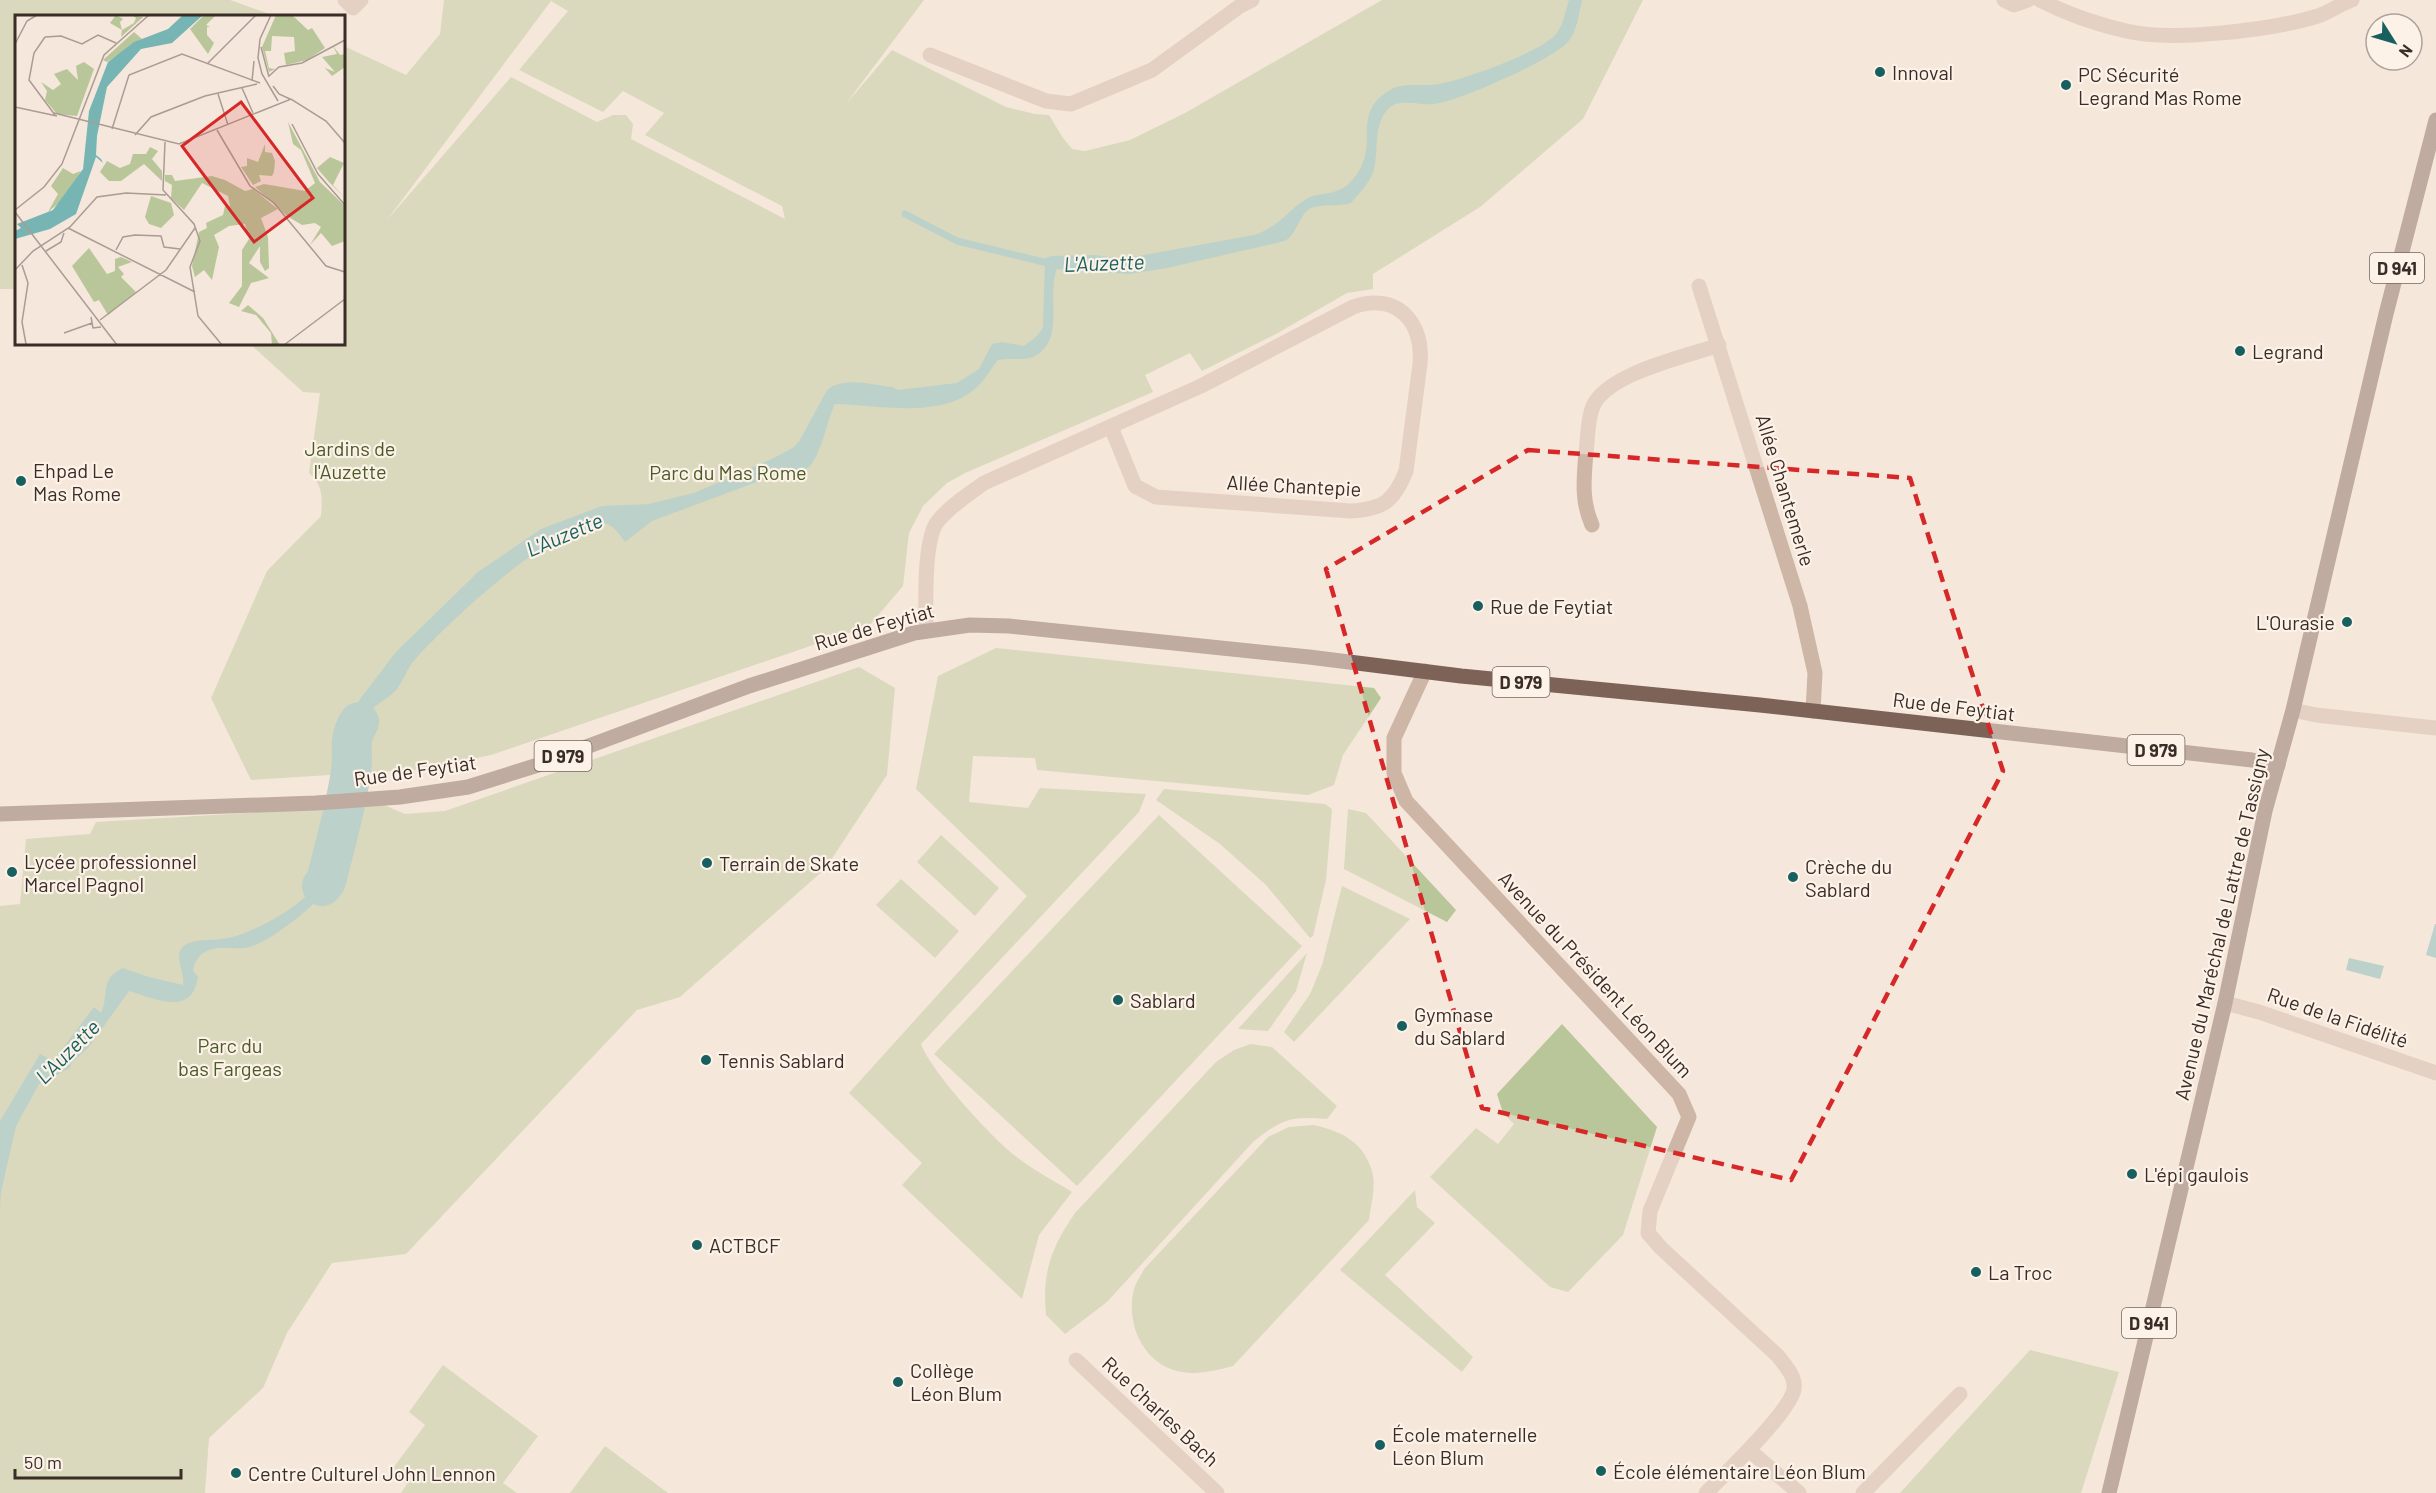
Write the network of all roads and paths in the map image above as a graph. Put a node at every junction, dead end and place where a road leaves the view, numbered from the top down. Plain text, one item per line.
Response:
1 (345, 0) edge
2 (361, 0) edge
3 (2004, 0) edge
4 (2028, 0) edge
5 (2040, 0) edge
6 (2352, 0) edge
7 (1241, 2) edge
8 (930, 55) dead end
9 (2436, 120) edge
10 (1699, 286) dead end
11 (1719, 345) junction
12 (1111, 427) junction
13 (1592, 525) dead end
14 (926, 630) junction
15 (1425, 671) junction
16 (2294, 710) junction
17 (1813, 711) junction
18 (2436, 728) edge
19 (2278, 765) junction
20 (0, 814) edge
21 (2225, 1003) junction
22 (2436, 1073) edge
23 (1076, 1360) dead end
24 (1960, 1394) dead end
25 (1749, 1450) junction
26 (1217, 1493) edge
27 (1706, 1493) edge
28 (1799, 1493) edge
29 (1863, 1493) edge
30 (2109, 1493) edge

1 - 2 street
3 - 4 street
5 - 6 street
7 - 8 street
9 - 16 main road, Avenue du Maréchal de Lattre de Tassigny / D 941
10 - 11 street, Allée Chantemerle
11 - 13 street
11 - 17 street, Allée Chantemerle
12 - 12 street, Allée Chantepie
12 - 14 street, Allée Chantepie
14 - 15 main road, Rue de Feytiat / D 979
14 - 20 main road, Rue de Feytiat / D 979
15 - 17 main road, Rue de Feytiat / D 979
15 - 25 street, Avenue du Président Léon Blum
16 - 18 street
16 - 19 main road, Avenue du Maréchal de Lattre de Tassigny / D 941
17 - 19 main road, Rue de Feytiat / D 979
19 - 21 main road, Avenue du Maréchal de Lattre de Tassigny / D 941
21 - 22 street, Rue de la Fidélité
21 - 30 main road, Avenue du Maréchal de Lattre de Tassigny / D 941
23 - 26 street, Rue Charles Bach
24 - 29 street
25 - 27 street, Avenue du Président Léon Blum
25 - 28 street

